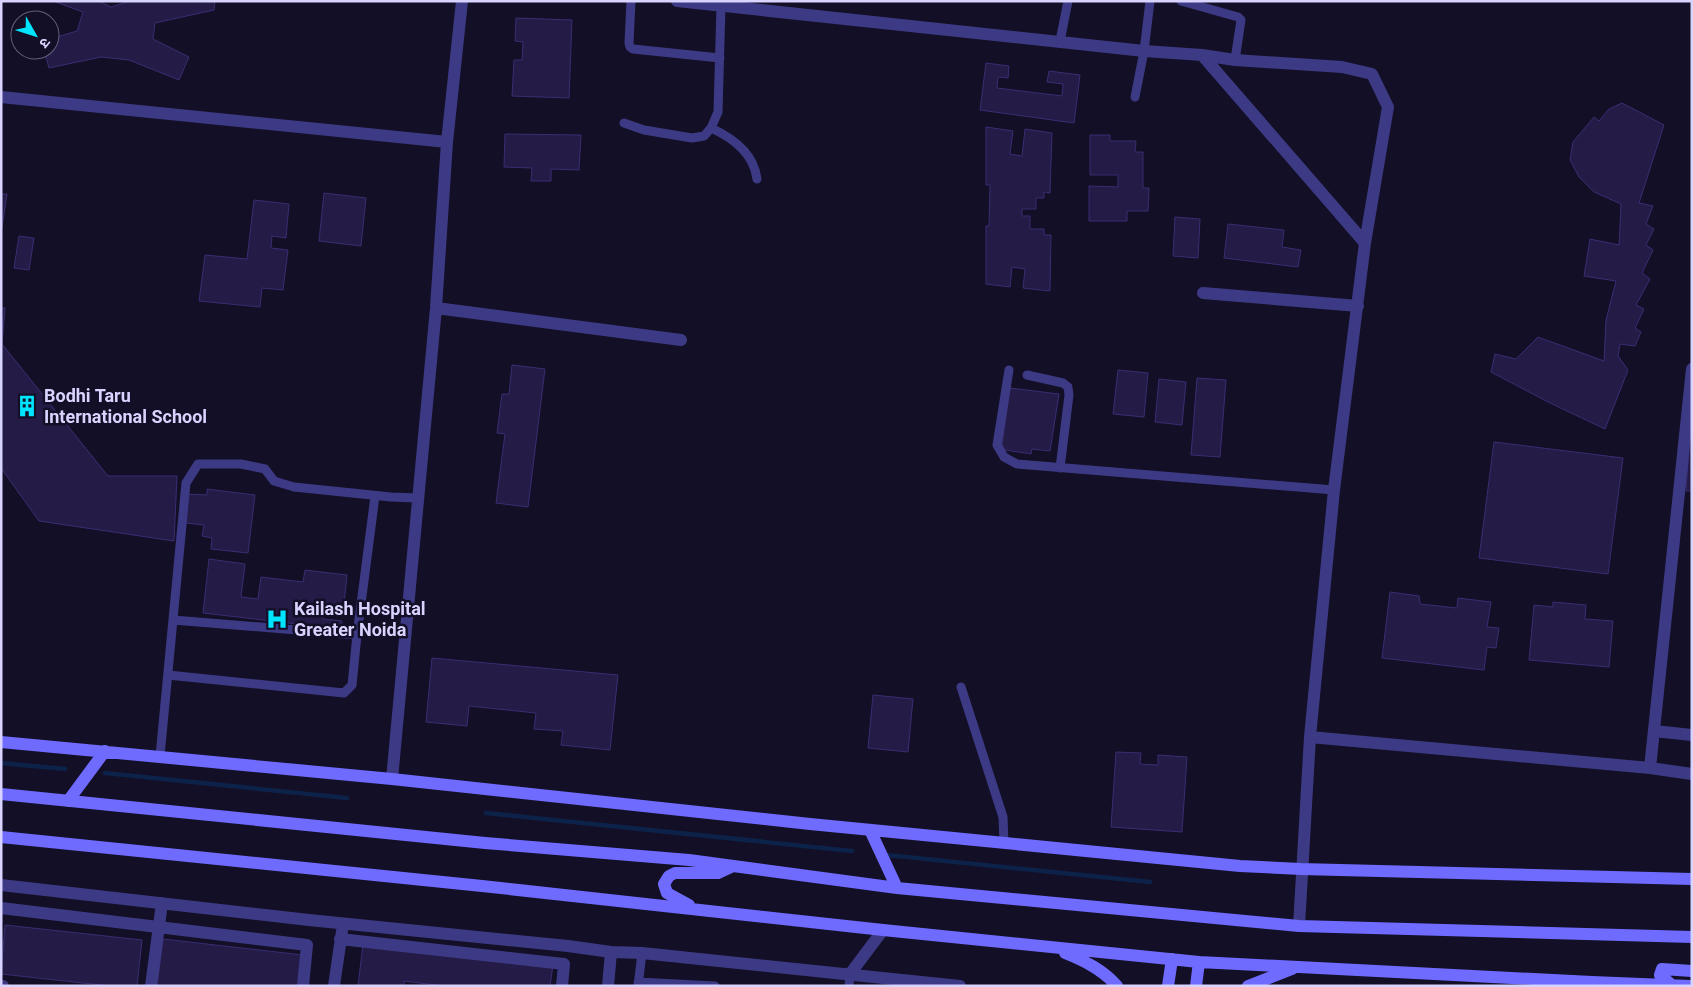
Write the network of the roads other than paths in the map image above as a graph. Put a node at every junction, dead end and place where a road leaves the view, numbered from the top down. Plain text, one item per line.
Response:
1 (462, 1) edge
2 (631, 1) edge
3 (677, 1) edge
4 (1068, 1) edge
5 (1150, 1) edge
6 (1181, 1) edge
7 (750, 5) edge
8 (721, 6) junction
9 (1060, 41) junction
10 (1144, 51) junction
11 (1202, 55) junction
12 (720, 58) junction
13 (1235, 60) junction
14 (1, 97) edge
15 (1135, 97) dead end
16 (624, 123) dead end
17 (711, 128) junction
18 (447, 142) junction
19 (757, 179) dead end
20 (1366, 243) junction
21 (1203, 293) dead end
22 (1358, 306) junction
23 (436, 308) junction
24 (681, 340) dead end
25 (1692, 369) edge
26 (1009, 370) dead end
27 (1027, 375) dead end
28 (1060, 468) junction
29 (1334, 490) junction
30 (375, 496) junction
31 (417, 498) junction
32 (173, 620) junction
33 (357, 635) junction
34 (168, 675) junction
35 (961, 687) dead end
36 (1654, 731) junction
37 (1692, 734) edge
38 (1310, 736) junction
39 (1, 742) edge
40 (105, 751) junction
41 (160, 756) junction
42 (1650, 768) junction
43 (1692, 774) edge
44 (392, 779) junction
45 (1, 794) edge
46 (68, 801) junction
47 (870, 830) junction
48 (1, 837) edge
49 (1004, 843) junction
50 (733, 866) junction
51 (1301, 869) junction
52 (1692, 879) edge
53 (1, 885) edge
54 (897, 888) junction
55 (162, 903) junction
56 (1, 908) edge
57 (696, 908) junction
58 (343, 923) junction
59 (1299, 926) junction
60 (158, 927) junction
61 (883, 930) junction
62 (1692, 937) edge
63 (340, 939) junction
64 (568, 946) junction
65 (1049, 947) junction
66 (611, 952) junction
67 (642, 953) junction
68 (1172, 959) junction
69 (1199, 962) junction
70 (564, 964) junction
71 (1296, 967) junction
72 (1692, 972) edge
73 (850, 980) edge
74 (638, 984) edge
75 (1594, 984) edge
76 (1672, 985) edge
77 (151, 986) edge
78 (303, 986) edge
79 (334, 986) edge
80 (562, 986) edge
81 (608, 986) edge
82 (715, 986) edge
83 (960, 986) edge
84 (1117, 986) edge
85 (1168, 986) edge
86 (1196, 986) edge
87 (1248, 986) edge
88 (1690, 986) edge

1 - 18 street
2 - 12 lane
3 - 8 street
4 - 9 lane
5 - 10 lane
6 - 13 lane
7 - 8 street
7 - 9 street
8 - 12 lane
9 - 10 street
10 - 11 street
10 - 15 lane
11 - 13 street
11 - 20 street
12 - 17 lane
13 - 20 street
14 - 18 street
16 - 17 lane
17 - 19 lane
18 - 23 street
20 - 22 street
21 - 22 street
22 - 29 street
23 - 24 street
23 - 31 street
25 - 36 street
26 - 28 lane
27 - 28 lane
28 - 29 lane
29 - 38 street
30 - 31 lane
30 - 32 lane
30 - 33 lane
31 - 44 street
32 - 33 lane
32 - 34 lane
33 - 34 lane
34 - 41 lane
35 - 49 lane
36 - 37 street
36 - 42 street
38 - 42 street
38 - 51 street
39 - 40 main road
40 - 41 main road
40 - 46 main road
41 - 44 main road
42 - 43 street
44 - 47 main road
45 - 46 main road
46 - 50 main road
47 - 49 main road
47 - 54 main road
48 - 57 main road
49 - 51 main road
50 - 54 main road
50 - 57 main road
51 - 52 main road
51 - 59 street
53 - 55 street
54 - 59 main road
55 - 58 street
55 - 60 street
56 - 60 street
57 - 61 main road
58 - 63 street
58 - 64 street
59 - 62 main road
60 - 77 street
60 - 78 street
61 - 65 main road
61 - 73 street
63 - 70 street
63 - 79 street
64 - 66 street
64 - 70 street
65 - 68 main road
65 - 84 main road
66 - 67 street
66 - 81 street
67 - 73 street
67 - 74 lane
68 - 69 main road
68 - 85 main road
69 - 71 main road
69 - 86 main road
70 - 80 street
71 - 75 main road
71 - 87 main road
72 - 76 main road
73 - 83 street
74 - 82 lane
75 - 76 main road
76 - 88 main road

